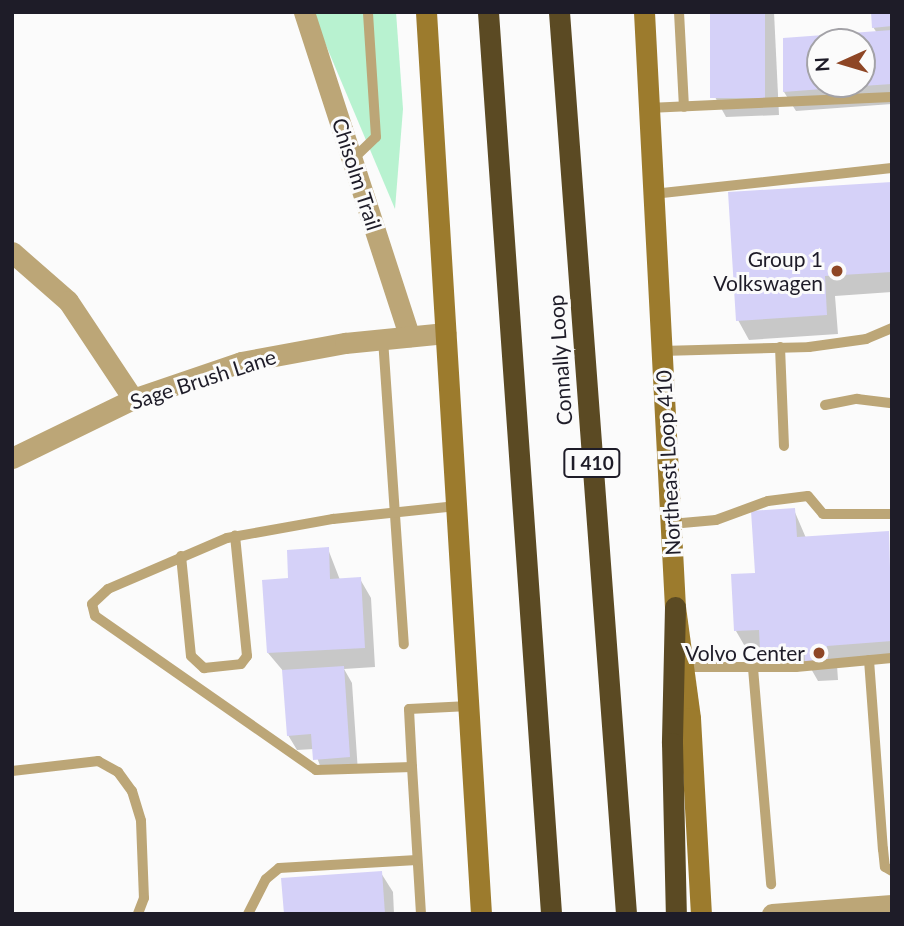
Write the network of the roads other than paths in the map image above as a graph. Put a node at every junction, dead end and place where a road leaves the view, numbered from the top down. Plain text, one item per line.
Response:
1 (304, 12) edge
2 (368, 12) edge
3 (426, 12) edge
4 (480, 12) edge
5 (488, 12) edge
6 (559, 12) edge
7 (643, 12) edge
8 (679, 12) edge
9 (892, 97) edge
10 (684, 107) junction
11 (648, 108) junction
12 (493, 121) junction
13 (352, 160) junction
14 (892, 167) edge
15 (653, 194) junction
16 (12, 252) edge
17 (892, 328) edge
18 (446, 333) junction
19 (409, 336) junction
20 (383, 339) junction
21 (780, 347) junction
22 (662, 351) junction
23 (133, 399) junction
24 (892, 403) edge
25 (825, 405) dead end
26 (784, 446) dead end
27 (12, 458) edge
28 (456, 506) junction
29 (395, 512) junction
30 (892, 514) edge
31 (671, 524) junction
32 (235, 536) junction
33 (181, 556) junction
34 (675, 607) junction
35 (404, 644) dead end
36 (892, 658) edge
37 (869, 660) junction
38 (683, 667) junction
39 (753, 668) junction
40 (468, 706) junction
41 (412, 767) junction
42 (12, 771) edge
43 (417, 860) junction
44 (892, 871) edge
45 (771, 884) dead end
46 (892, 905) edge
47 (853, 911) edge
48 (138, 914) edge
49 (248, 914) edge
50 (421, 914) edge
51 (481, 914) edge
52 (551, 914) edge
53 (626, 914) edge
54 (676, 914) edge
55 (701, 914) edge
56 (772, 914) edge

1 - 13 street, Chisolm Trail
2 - 13 lane
3 - 18 main road
4 - 12 highway
5 - 12 highway
6 - 53 highway, Connally Loop / I 410
7 - 11 main road, Northeast Loop 410
8 - 10 lane
9 - 10 lane
10 - 11 lane
11 - 15 main road, Northeast Loop 410
12 - 52 highway
13 - 19 street, Chisolm Trail
14 - 15 lane
15 - 22 main road, Northeast Loop 410
16 - 23 street
17 - 21 lane
18 - 19 street, Sage Brush Lane
18 - 28 main road
19 - 20 street, Sage Brush Lane
20 - 23 street, Sage Brush Lane
20 - 29 lane
21 - 22 lane
21 - 26 lane
22 - 31 main road, Northeast Loop 410
23 - 27 street, Sage Brush Lane
24 - 25 lane
28 - 29 lane
28 - 40 main road
29 - 32 lane
29 - 35 lane
30 - 31 lane
31 - 34 main road, Northeast Loop 410
32 - 33 lane
32 - 33 lane
33 - 41 lane
34 - 38 main road, Northeast Loop 410
34 - 54 highway
36 - 37 lane
37 - 39 lane
37 - 44 lane
38 - 39 lane
38 - 55 main road, Northeast Loop 410
39 - 45 lane
40 - 41 lane
40 - 51 main road
41 - 43 lane
42 - 48 lane
43 - 49 lane
43 - 50 lane
46 - 47 street
47 - 56 street

